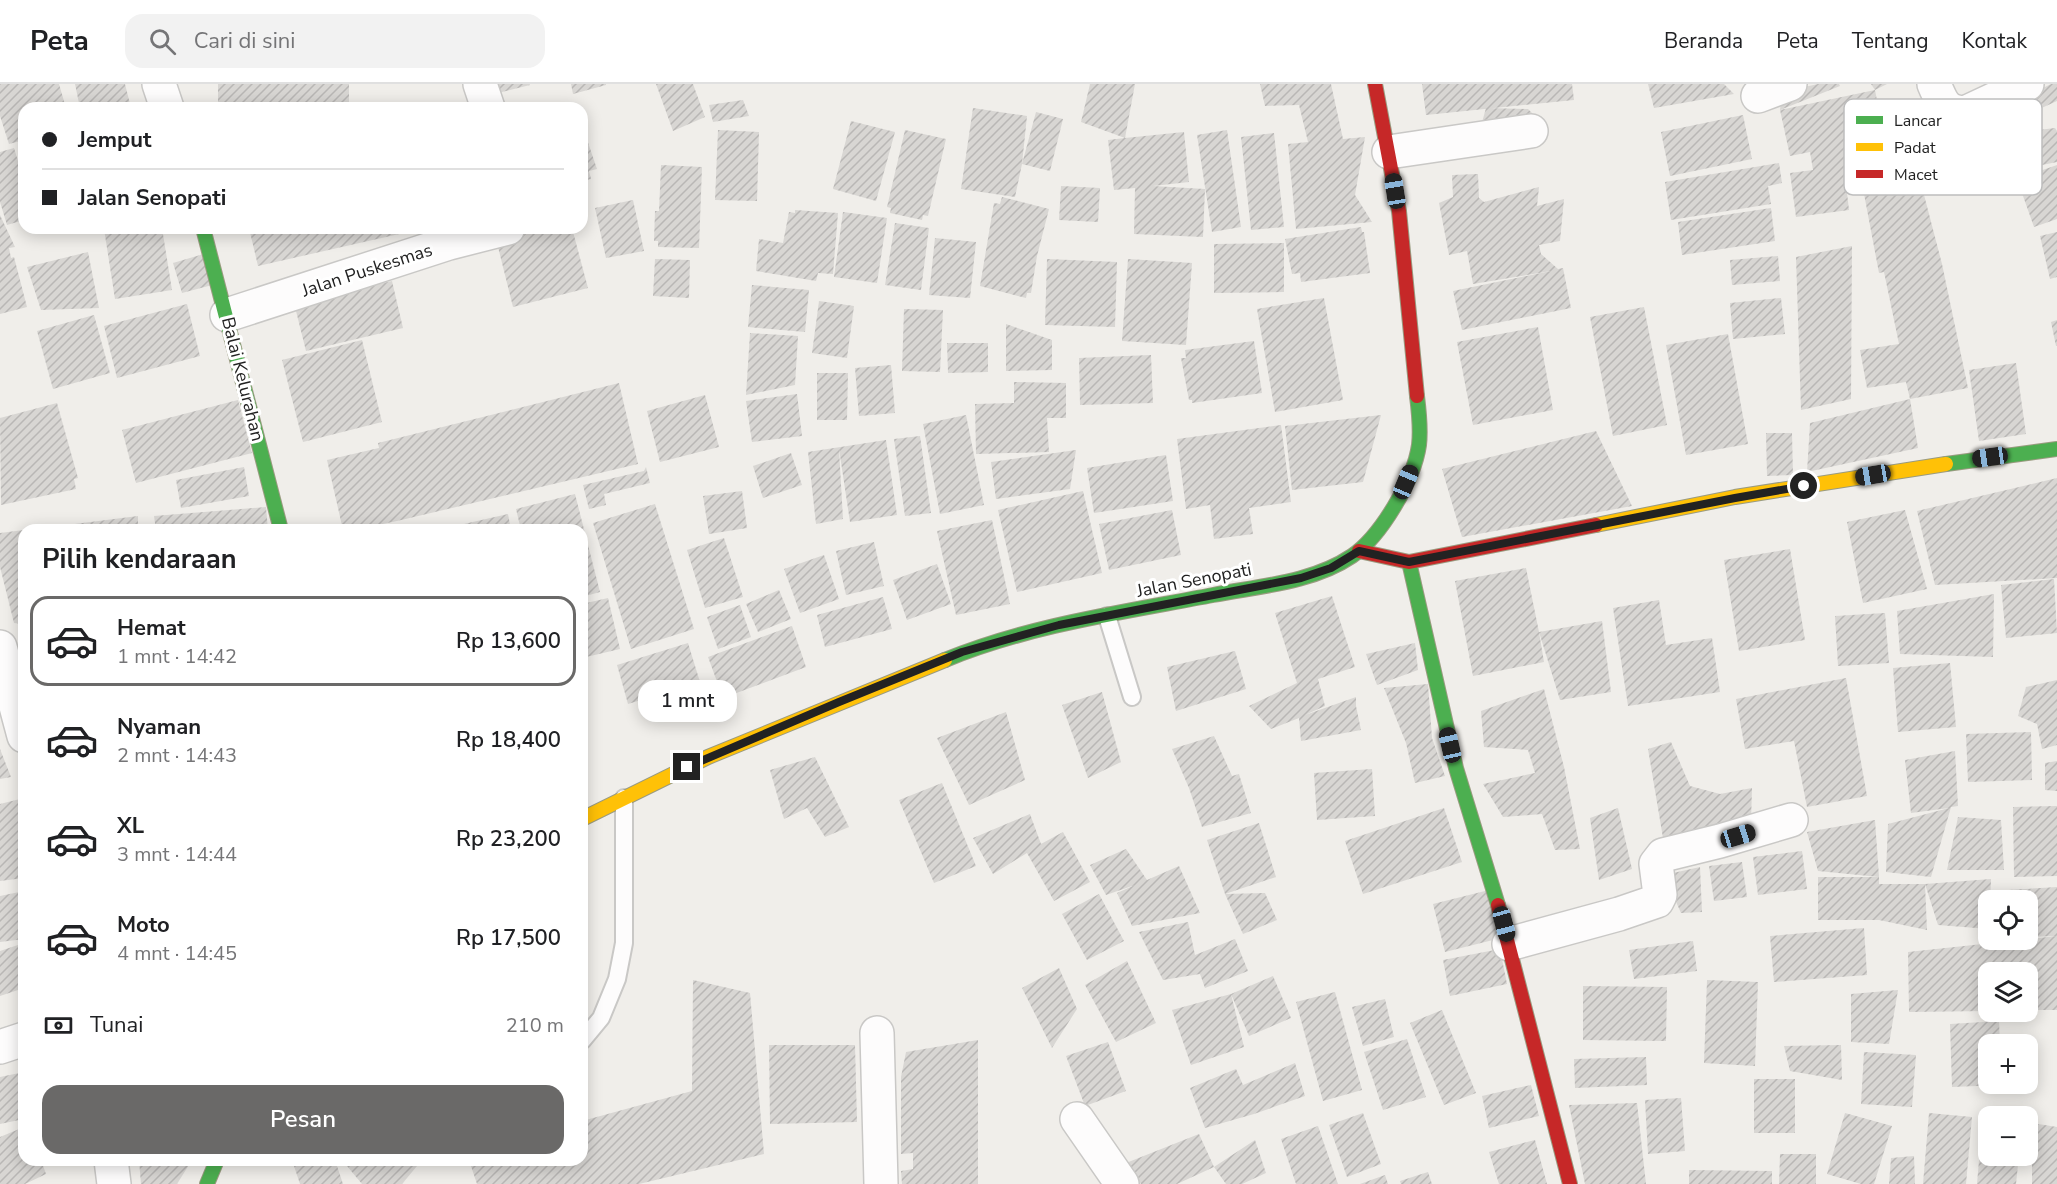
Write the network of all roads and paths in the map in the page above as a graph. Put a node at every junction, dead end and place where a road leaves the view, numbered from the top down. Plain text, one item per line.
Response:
1 (159, 84) edge
2 (480, 84) edge
3 (1375, 84) edge
4 (1790, 84) edge
5 (1934, 84) edge
6 (2027, 84) edge
7 (1758, 96) dead end
8 (1942, 99) edge
9 (1995, 99) edge
10 (165, 102) edge
11 (486, 102) edge
12 (1531, 131) dead end
13 (1389, 152) junction
14 (205, 234) edge
15 (484, 234) edge
16 (227, 315) junction
17 (2057, 449) edge
18 (279, 524) edge
19 (1359, 551) junction
20 (1409, 562) junction
21 (1107, 616) junction
22 (0, 647) edge
23 (1132, 697) dead end
24 (18, 714) edge
25 (624, 798) junction
26 (588, 816) edge
27 (1791, 820) dead end
28 (1509, 944) junction
29 (877, 1032) dead end
30 (588, 1034) edge
31 (18, 1041) edge
32 (0, 1047) edge
33 (1077, 1119) dead end
34 (112, 1166) edge
35 (215, 1166) edge
36 (114, 1184) edge
37 (207, 1184) edge
38 (881, 1184) edge
39 (1122, 1184) edge
40 (1570, 1184) edge

1 - 10 street
2 - 11 street
3 - 13 street, Jalan Senopati
4 - 7 street
5 - 8 street
6 - 9 street
12 - 13 street
13 - 19 street, Jalan Senopati
14 - 16 street, Balai Kelurahan
15 - 16 street, Jalan Puskesmas
16 - 18 street, Balai Kelurahan
17 - 20 street
19 - 20 street
19 - 21 street, Jalan Senopati
20 - 28 street
21 - 23 lane
21 - 25 street, Jalan Senopati
22 - 24 street
25 - 26 street, Jalan Senopati
25 - 30 lane
27 - 28 street
28 - 40 street
29 - 38 street
31 - 32 street
33 - 39 street
34 - 36 street
35 - 37 street

